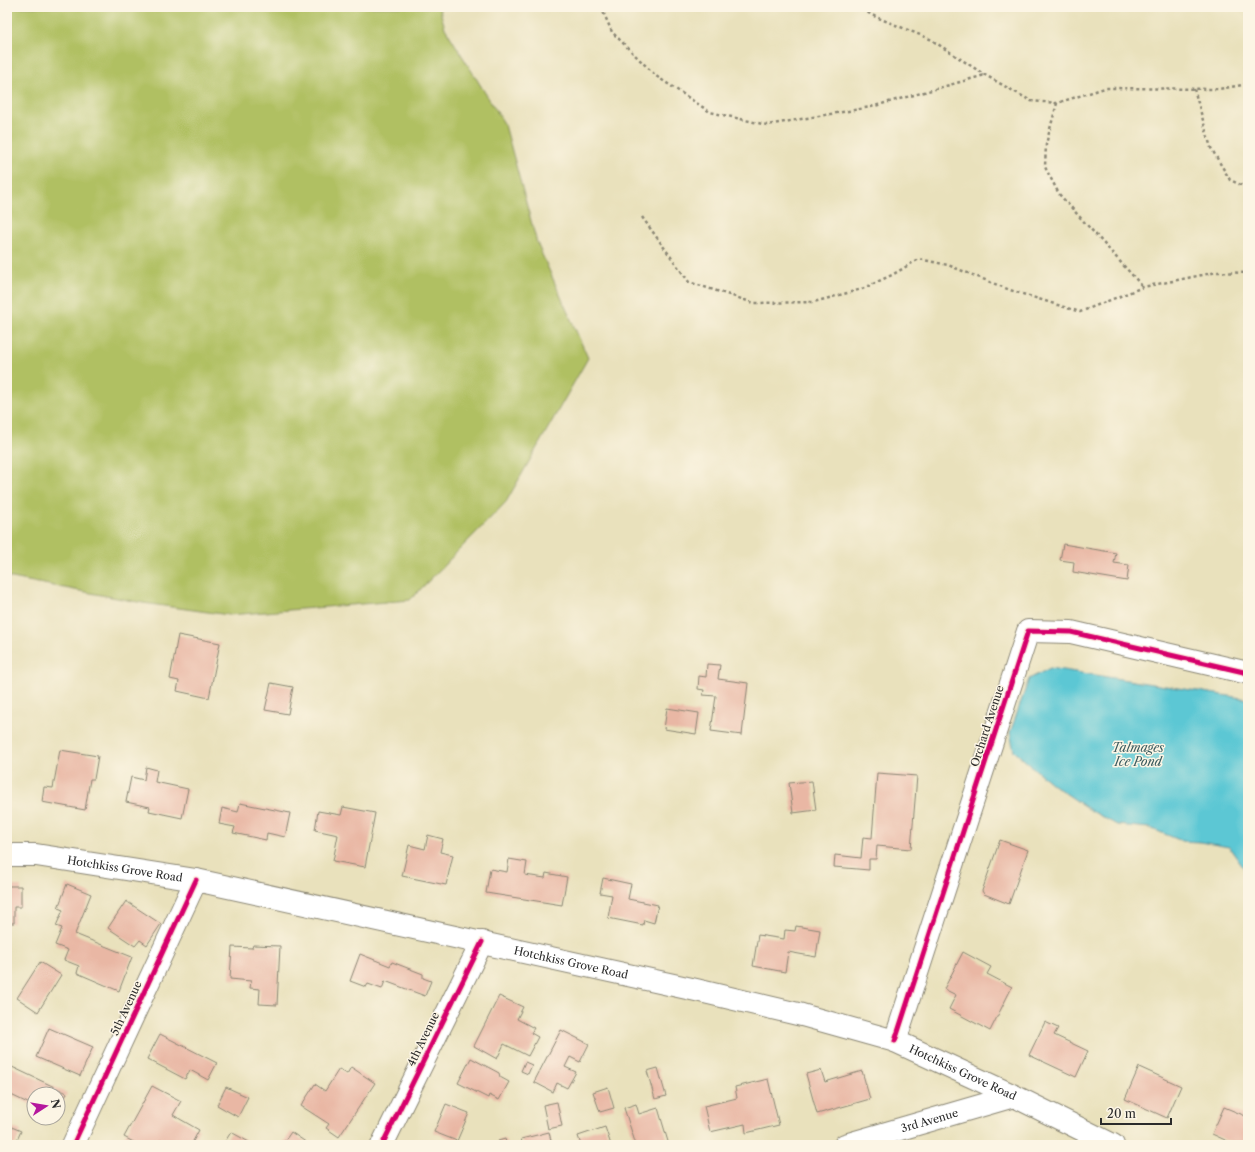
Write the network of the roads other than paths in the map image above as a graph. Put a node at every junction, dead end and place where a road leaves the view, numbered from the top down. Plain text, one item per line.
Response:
1 (1248, 673) edge
2 (7, 855) edge
3 (196, 880) junction
4 (482, 942) junction
5 (896, 1041) junction
6 (1014, 1096) junction
7 (73, 1145) edge
8 (382, 1145) edge
9 (845, 1145) edge
10 (1113, 1145) edge

1 - 5 street, Orchard Avenue
2 - 3 street, Hotchkiss Grove Road
3 - 4 street, Hotchkiss Grove Road
3 - 7 street, 5th Avenue
4 - 5 street, Hotchkiss Grove Road
4 - 8 street, 4th Avenue
5 - 6 street, Hotchkiss Grove Road
6 - 9 street, 3rd Avenue
6 - 10 street, Hotchkiss Grove Road

